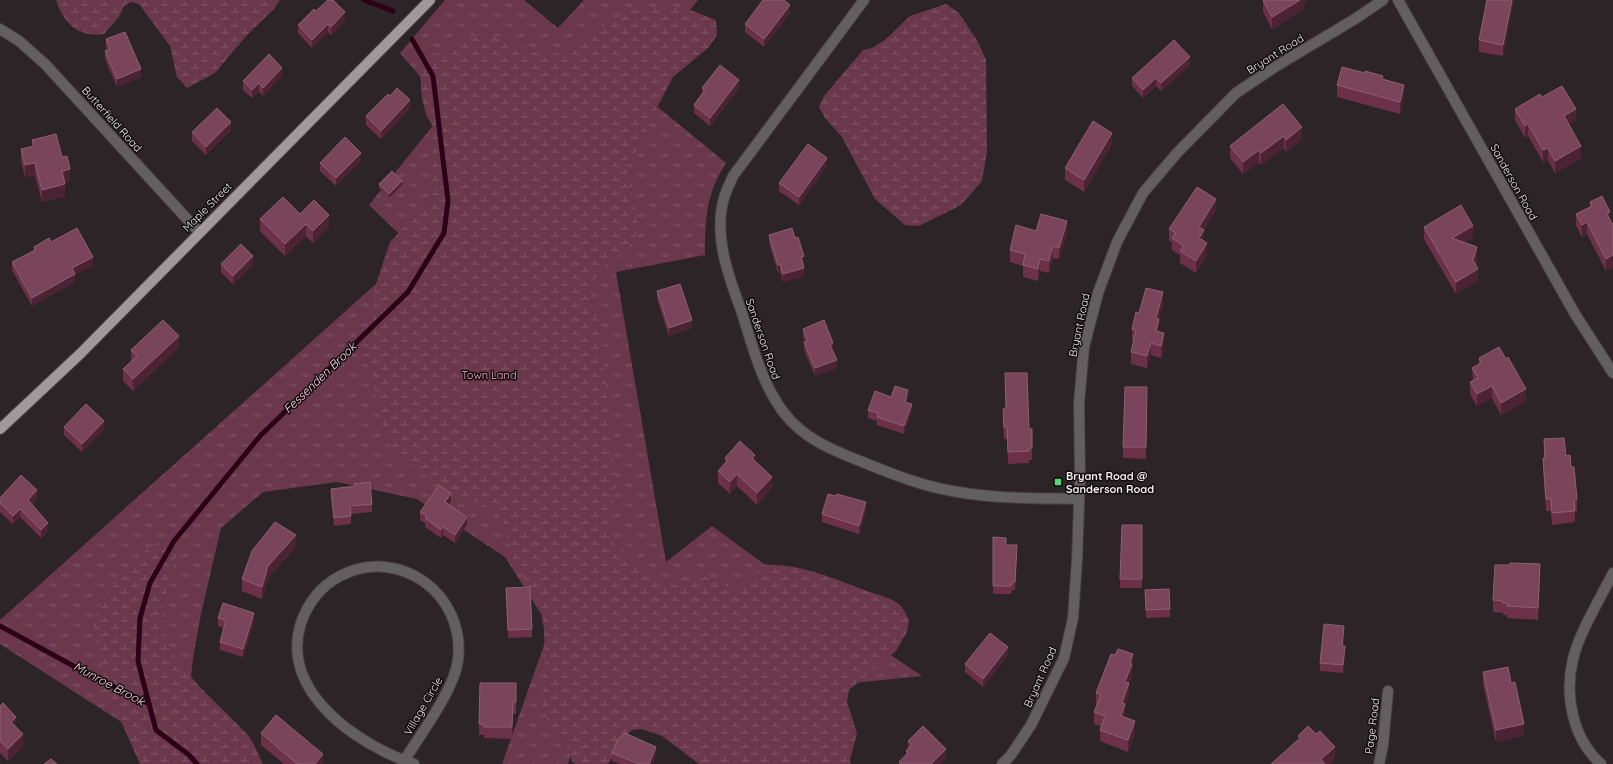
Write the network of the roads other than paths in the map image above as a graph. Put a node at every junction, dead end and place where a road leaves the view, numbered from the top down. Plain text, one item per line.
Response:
1 (430, 0) edge
2 (864, 0) edge
3 (1383, 0) edge
4 (1398, 0) edge
5 (0, 29) edge
6 (199, 232) junction
7 (1613, 373) edge
8 (0, 429) edge
9 (1079, 500) junction
10 (1613, 574) edge
11 (1388, 691) dead end
12 (404, 760) junction
13 (414, 764) edge
14 (1002, 764) edge
15 (1379, 764) edge
16 (1601, 764) edge

1 - 6 main road, Maple Street
2 - 9 street, Sanderson Road
3 - 9 street, Bryant Road
4 - 7 street, Sanderson Road
5 - 6 street, Butterfield Road
6 - 8 main road, Maple Street
9 - 14 street, Bryant Road
10 - 16 street
11 - 15 street, Page Road
12 - 12 street, Village Circle
12 - 13 street, Village Circle

